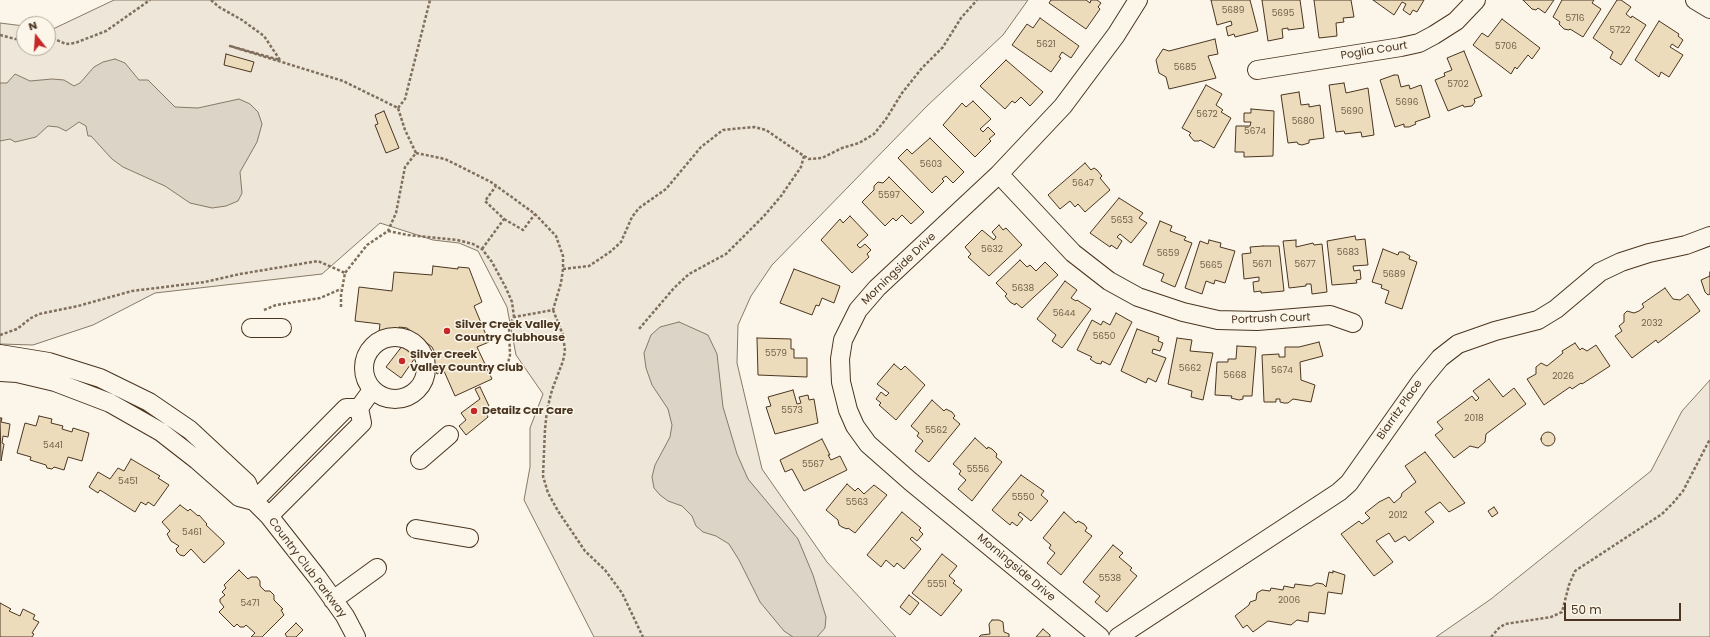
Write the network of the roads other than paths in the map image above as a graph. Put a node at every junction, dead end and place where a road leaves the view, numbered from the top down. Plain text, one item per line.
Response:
1 (1138, 0) edge
2 (1476, 0) edge
3 (1695, 0) edge
4 (1710, 9) edge
5 (1257, 70) dead end
6 (999, 174) junction
7 (1710, 236) edge
8 (1353, 323) dead end
9 (253, 328) road end
10 (282, 328) dead end
11 (0, 354) edge
12 (0, 372) edge
13 (372, 390) dead end
14 (134, 394) junction
15 (359, 408) junction
16 (126, 411) junction
17 (327, 426) junction
18 (449, 435) dead end
19 (341, 443) junction
20 (420, 460) dead end
21 (254, 501) junction
22 (269, 516) junction
23 (416, 530) dead end
24 (469, 538) dead end
25 (377, 568) dead end
26 (333, 600) junction
27 (356, 637) edge
28 (1100, 637) edge
29 (1118, 637) edge

1 - 6 street, Morningside Drive
2 - 5 street, Poglia Court
3 - 4 street
6 - 8 street, Portrush Court
6 - 28 street, Morningside Drive
7 - 29 street, Biarritz Place
9 - 10 street
11 - 14 street, Country Club Parkway
12 - 16 street, Country Club Parkway
13 - 15 street
14 - 16 street
14 - 21 street, Country Club Parkway
15 - 17 street
15 - 19 street
16 - 21 street, Country Club Parkway
17 - 19 street
17 - 21 street
18 - 20 street
19 - 22 street
21 - 22 street, Country Club Parkway
22 - 26 street, Country Club Parkway
23 - 24 street
25 - 26 street
26 - 27 street, Country Club Parkway

